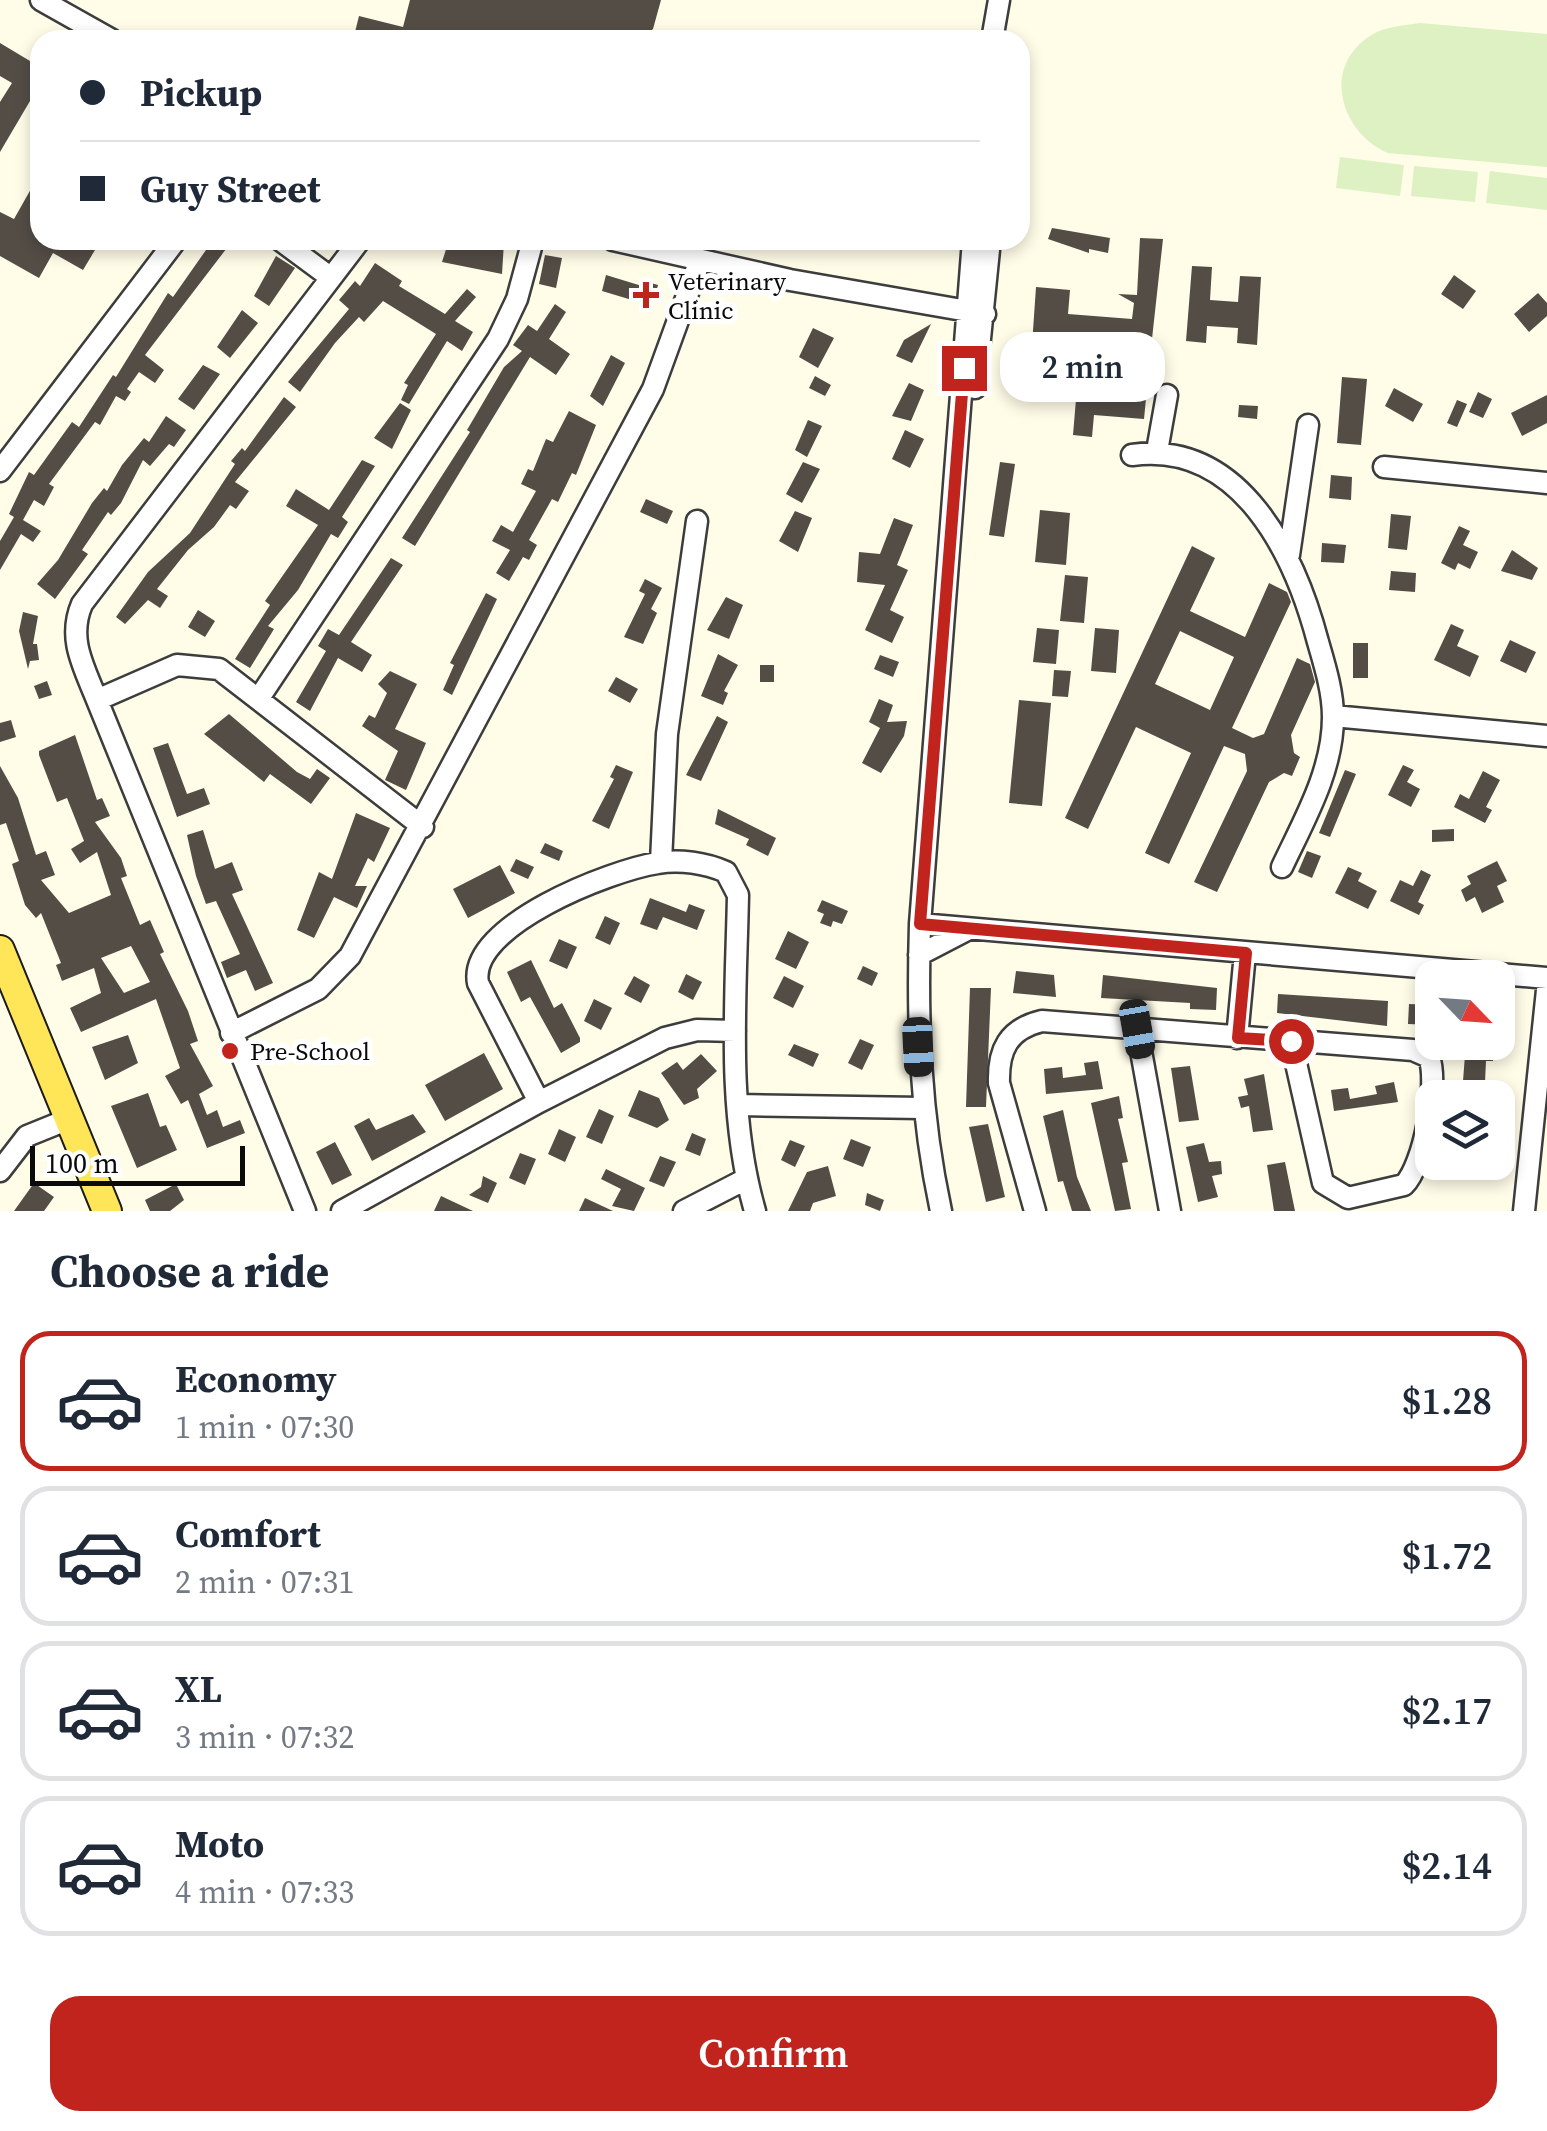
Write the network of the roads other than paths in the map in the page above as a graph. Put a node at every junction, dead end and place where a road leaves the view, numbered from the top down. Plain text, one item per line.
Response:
1 (40, 0) edge
2 (1002, 0) edge
3 (94, 30) edge
4 (994, 30) edge
5 (1004, 30) edge
6 (168, 250) edge
7 (294, 250) edge
8 (352, 250) edge
9 (530, 250) edge
10 (656, 250) edge
11 (972, 250) edge
12 (988, 250) edge
13 (700, 260) junction
14 (330, 277) junction
15 (975, 312) junction
16 (1167, 395) dead end
17 (1308, 426) dead end
18 (1157, 451) junction
19 (1132, 455) dead end
20 (1384, 466) dead end
21 (0, 471) edge
22 (1547, 482) edge
23 (697, 521) dead end
24 (1289, 555) junction
25 (259, 698) junction
26 (97, 700) junction
27 (1333, 716) junction
28 (1547, 736) edge
29 (422, 827) junction
30 (661, 862) junction
31 (1282, 868) dead end
32 (920, 924) junction
33 (971, 928) junction
34 (0, 950) edge
35 (1246, 953) junction
36 (919, 955) junction
37 (1547, 978) edge
38 (7, 987) edge
39 (1547, 990) edge
40 (1137, 1029) junction
41 (735, 1031) junction
42 (232, 1033) junction
43 (1238, 1038) junction
44 (1291, 1041) junction
45 (539, 1102) junction
46 (739, 1104) junction
47 (922, 1108) junction
48 (69, 1119) junction
49 (0, 1171) edge
50 (746, 1179) junction
51 (107, 1211) edge
52 (305, 1211) edge
53 (342, 1211) edge
54 (684, 1211) edge
55 (755, 1211) edge
56 (941, 1211) edge
57 (1035, 1211) edge
58 (1170, 1211) edge
59 (1524, 1211) edge

1 - 3 street
2 - 4 street
2 - 5 street
6 - 21 street
7 - 14 street
8 - 14 street
9 - 25 street
10 - 13 street
11 - 15 street
12 - 15 street
13 - 15 street
13 - 29 street
14 - 26 street
15 - 32 street
16 - 18 street
17 - 24 street
18 - 19 street
18 - 24 street
20 - 22 street
23 - 30 street
24 - 27 street
25 - 26 street
25 - 29 street
26 - 42 street
27 - 28 street
27 - 31 street
29 - 42 street
30 - 41 street
30 - 45 street
32 - 33 street
32 - 36 street
33 - 35 street
33 - 36 street
34 - 38 main road
35 - 37 street
35 - 43 street
36 - 47 street
38 - 48 main road
39 - 59 street
40 - 43 street
40 - 57 street
40 - 58 street
41 - 45 street
41 - 46 street
42 - 52 street
43 - 44 street
44 - 44 street
45 - 53 street
46 - 47 street
46 - 50 street
47 - 56 street
48 - 49 street
48 - 51 main road
50 - 54 street
50 - 55 street

